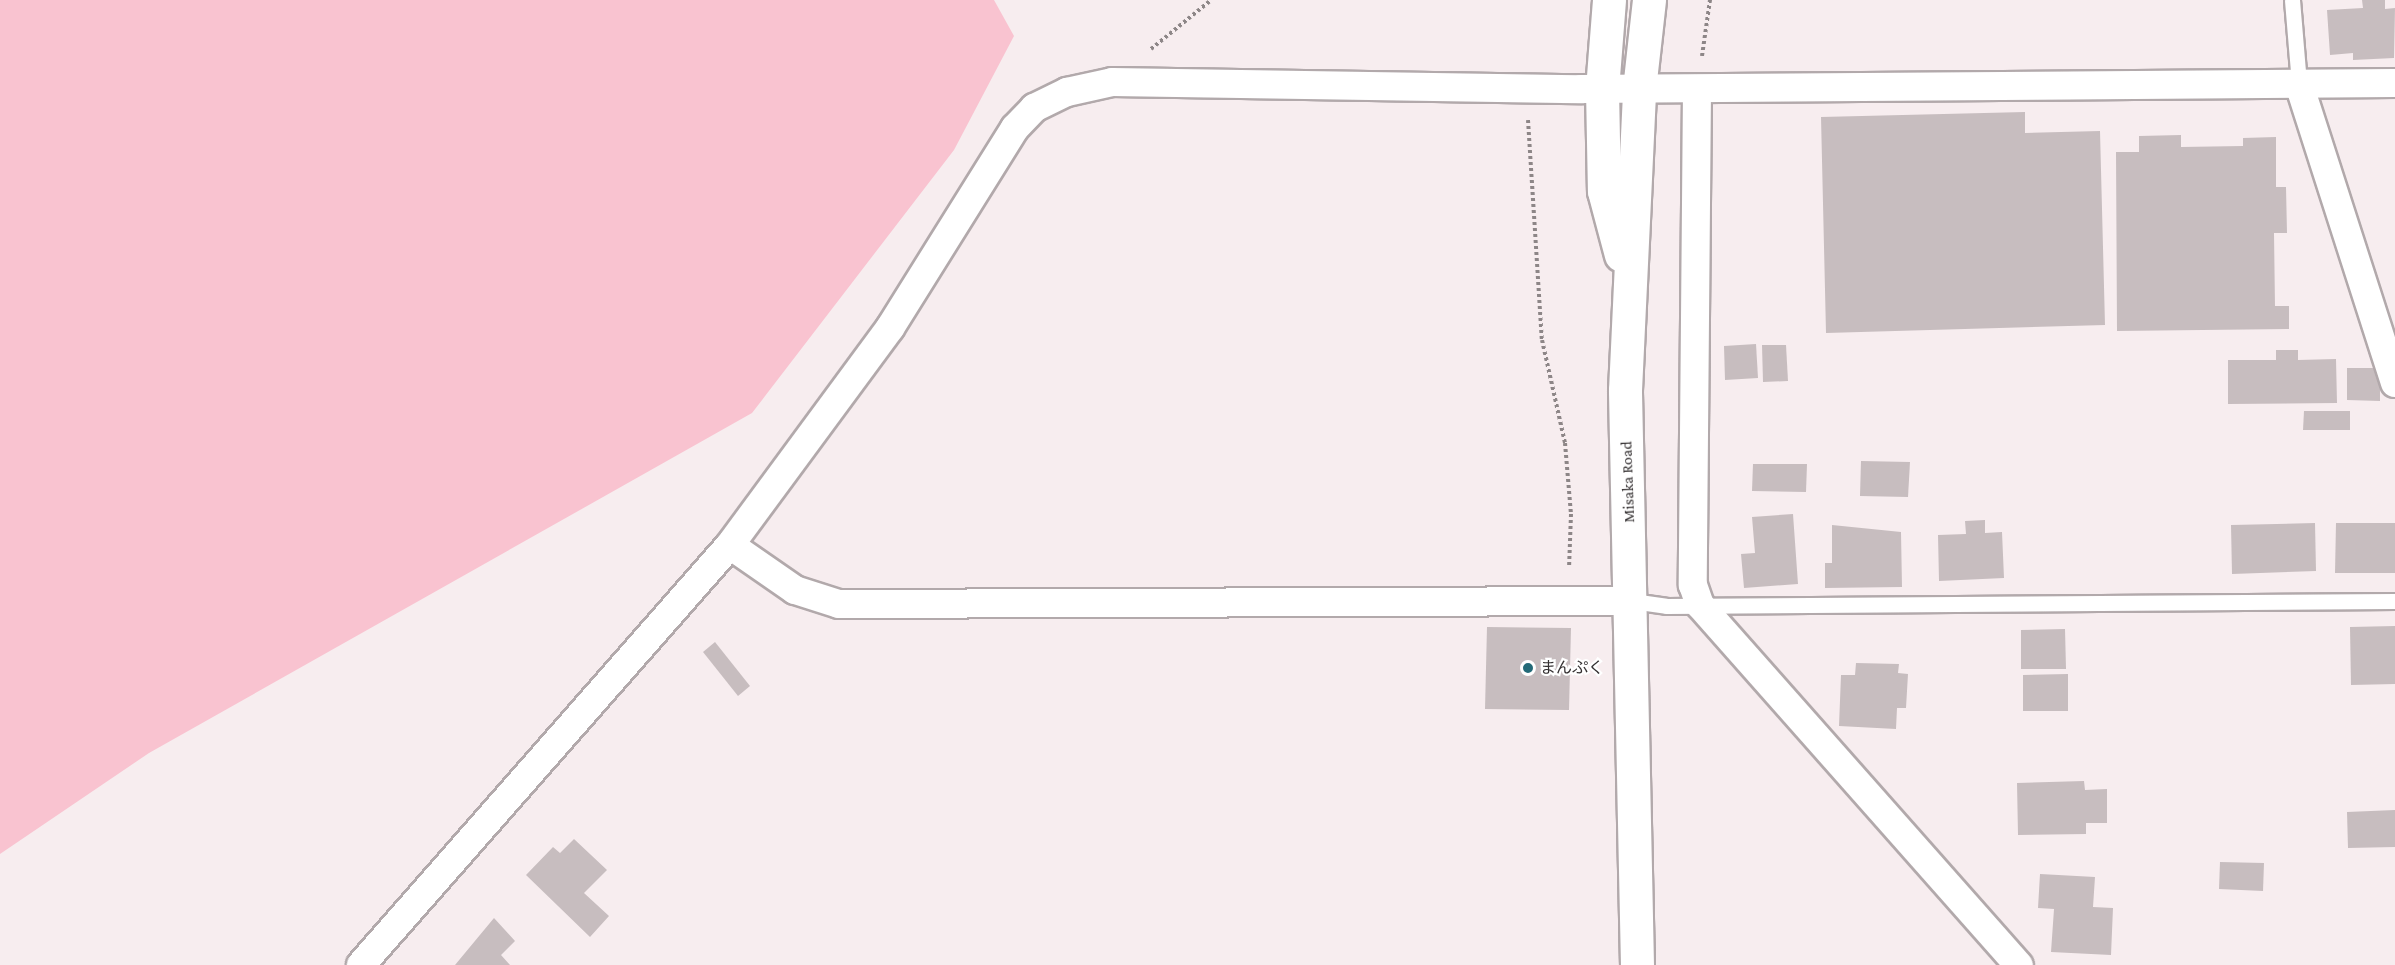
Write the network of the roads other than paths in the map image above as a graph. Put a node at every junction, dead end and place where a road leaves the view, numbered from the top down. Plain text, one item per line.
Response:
1 (1609, 0) edge
2 (1649, 0) edge
3 (2292, 0) edge
4 (2395, 83) edge
5 (2300, 84) junction
6 (1602, 89) junction
7 (1639, 89) junction
8 (1697, 89) junction
9 (1629, 286) junction
10 (2395, 383) edge
11 (730, 544) junction
12 (1632, 601) junction
13 (2395, 602) edge
14 (1700, 605) junction
15 (361, 965) edge
16 (1637, 965) edge
17 (2019, 965) edge

1 - 6 highway
2 - 7 highway, Misaka Road
3 - 5 lane
4 - 5 street
5 - 8 street
5 - 10 street
6 - 7 street
6 - 9 highway
6 - 11 street
7 - 8 street
7 - 9 highway, Misaka Road
8 - 14 street
9 - 12 highway, Misaka Road
11 - 12 street
11 - 15 street
12 - 14 lane
12 - 16 highway, Misaka Road
13 - 14 lane
14 - 17 street

